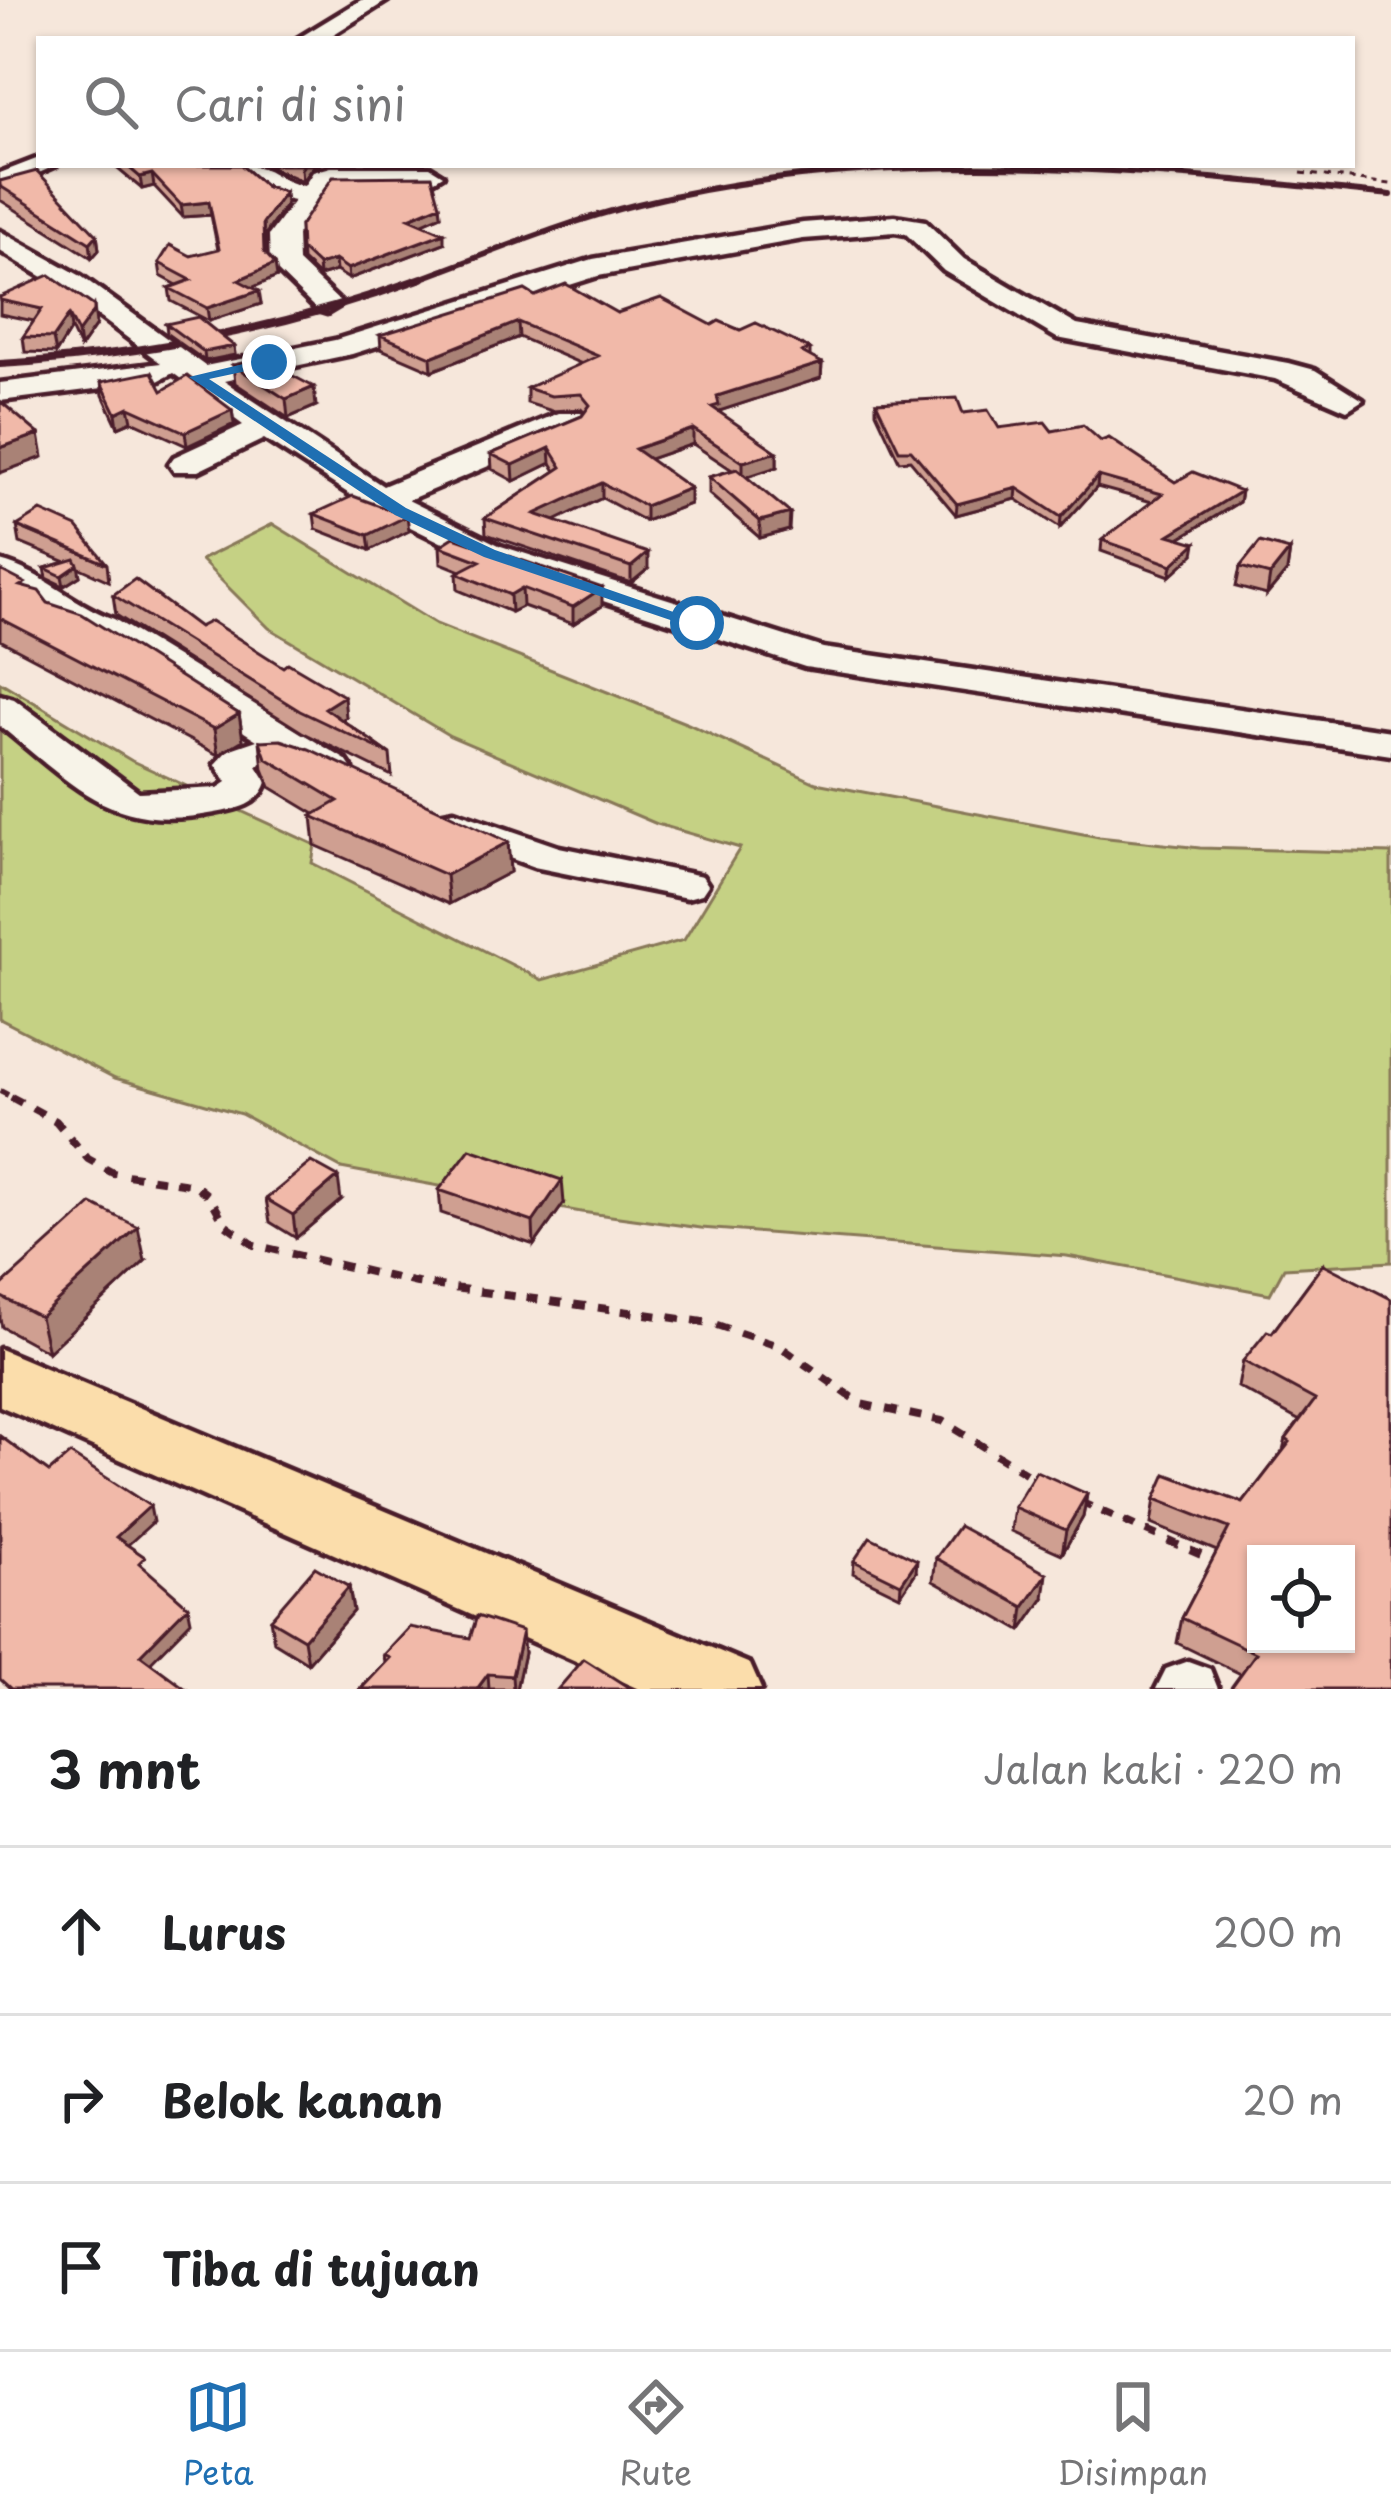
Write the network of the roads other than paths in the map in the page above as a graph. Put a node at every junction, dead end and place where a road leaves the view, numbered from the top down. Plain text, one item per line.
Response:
1 (377, 0) edge
2 (314, 36) edge
3 (36, 168) edge
4 (251, 168) edge
5 (430, 175) edge
6 (0, 182) edge
7 (312, 196) junction
8 (0, 239) edge
9 (327, 304) dead end
10 (190, 372) junction
11 (0, 392) edge
12 (1347, 400) dead end
13 (570, 421) edge
14 (266, 426) junction
15 (186, 464) dead end
16 (380, 499) junction
17 (0, 572) edge
18 (0, 706) edge
19 (1391, 743) edge
20 (309, 757) junction
21 (365, 784) edge
22 (412, 805) edge
23 (687, 885) dead end
24 (0, 1376) edge
25 (722, 1689) edge

1 - 2 street
3 - 6 street
4 - 7 street
5 - 7 street
7 - 9 street
8 - 10 street
10 - 11 street
10 - 12 street
10 - 14 street
13 - 16 street
14 - 15 street
14 - 16 street
16 - 19 street
17 - 20 street
18 - 20 street
20 - 21 street
22 - 23 street
24 - 25 main road

